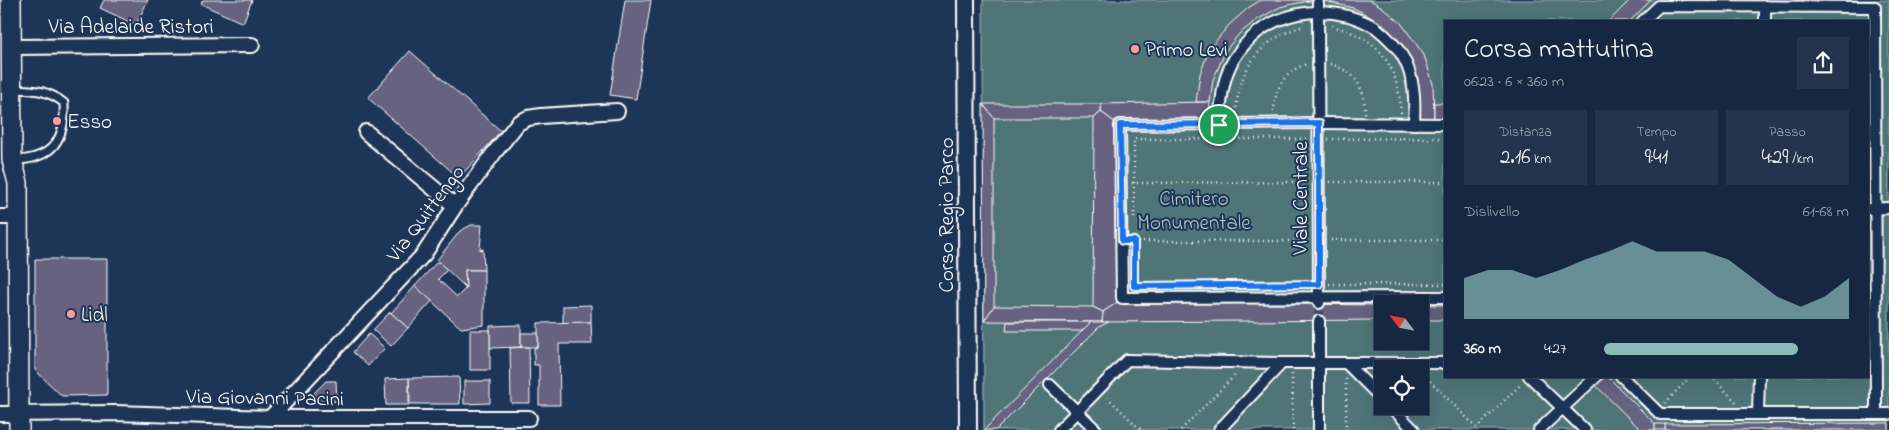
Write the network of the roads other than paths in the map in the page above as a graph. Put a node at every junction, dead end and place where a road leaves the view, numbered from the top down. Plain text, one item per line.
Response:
1 (10, 0) edge
2 (966, 0) edge
3 (1318, 4) edge
4 (1765, 6) junction
5 (1645, 20) edge
6 (1765, 20) edge
7 (252, 45) dead end
8 (11, 47) junction
9 (11, 89) junction
10 (617, 111) dead end
11 (1319, 123) junction
12 (1414, 124) junction
13 (1444, 124) edge
14 (1219, 125) junction
15 (366, 132) dead end
16 (12, 160) junction
17 (455, 206) junction
18 (1889, 208) edge
19 (1872, 209) edge
20 (8, 217) edge
21 (1444, 298) edge
22 (1319, 301) junction
23 (1319, 321) tunnel mouth
24 (1318, 362) junction
25 (1287, 363) junction
26 (1346, 363) junction
27 (1444, 363) edge
28 (1594, 378) edge
29 (1623, 378) edge
30 (1759, 378) edge
31 (1526, 379) edge
32 (1050, 385) dead end
33 (1374, 391) edge
34 (1561, 408) junction
35 (1077, 411) junction
36 (1753, 414) junction
37 (1876, 414) junction
38 (1889, 414) edge
39 (1399, 415) edge
40 (270, 418) junction
41 (529, 418) dead end
42 (11, 420) edge
43 (968, 430) edge
44 (1059, 430) edge
45 (1096, 430) edge
46 (1219, 430) edge
47 (1319, 430) edge
48 (1414, 430) edge
49 (1539, 430) edge
50 (1585, 430) edge

1 - 8 main road
2 - 43 street, Corso Regio Parco
3 - 11 street, Viale Centrale
3 - 12 street
3 - 14 street
4 - 5 street
4 - 6 street
4 - 19 street
7 - 8 street, Via Adelaide Ristori
8 - 9 main road
9 - 16 main road
9 - 16 lane
10 - 17 street, Via Quittengo
11 - 12 street
11 - 14 street
11 - 22 street, Viale Centrale
12 - 13 street
14 - 22 street
15 - 17 street
16 - 20 main road
17 - 40 street, Via Quittengo
18 - 19 street
19 - 37 street
20 - 42 main road
21 - 22 street
23 - 24 street
24 - 25 street
24 - 26 street
24 - 47 street
25 - 35 street
25 - 46 street
26 - 27 street
26 - 33 street
28 - 34 street
29 - 36 street
30 - 36 street
31 - 34 street
32 - 35 street
34 - 49 street
34 - 50 street
35 - 44 street
35 - 45 street
36 - 37 street
37 - 38 street
39 - 48 street
40 - 41 street, Via Giovanni Pacini
40 - 42 street, Via Giovanni Pacini

